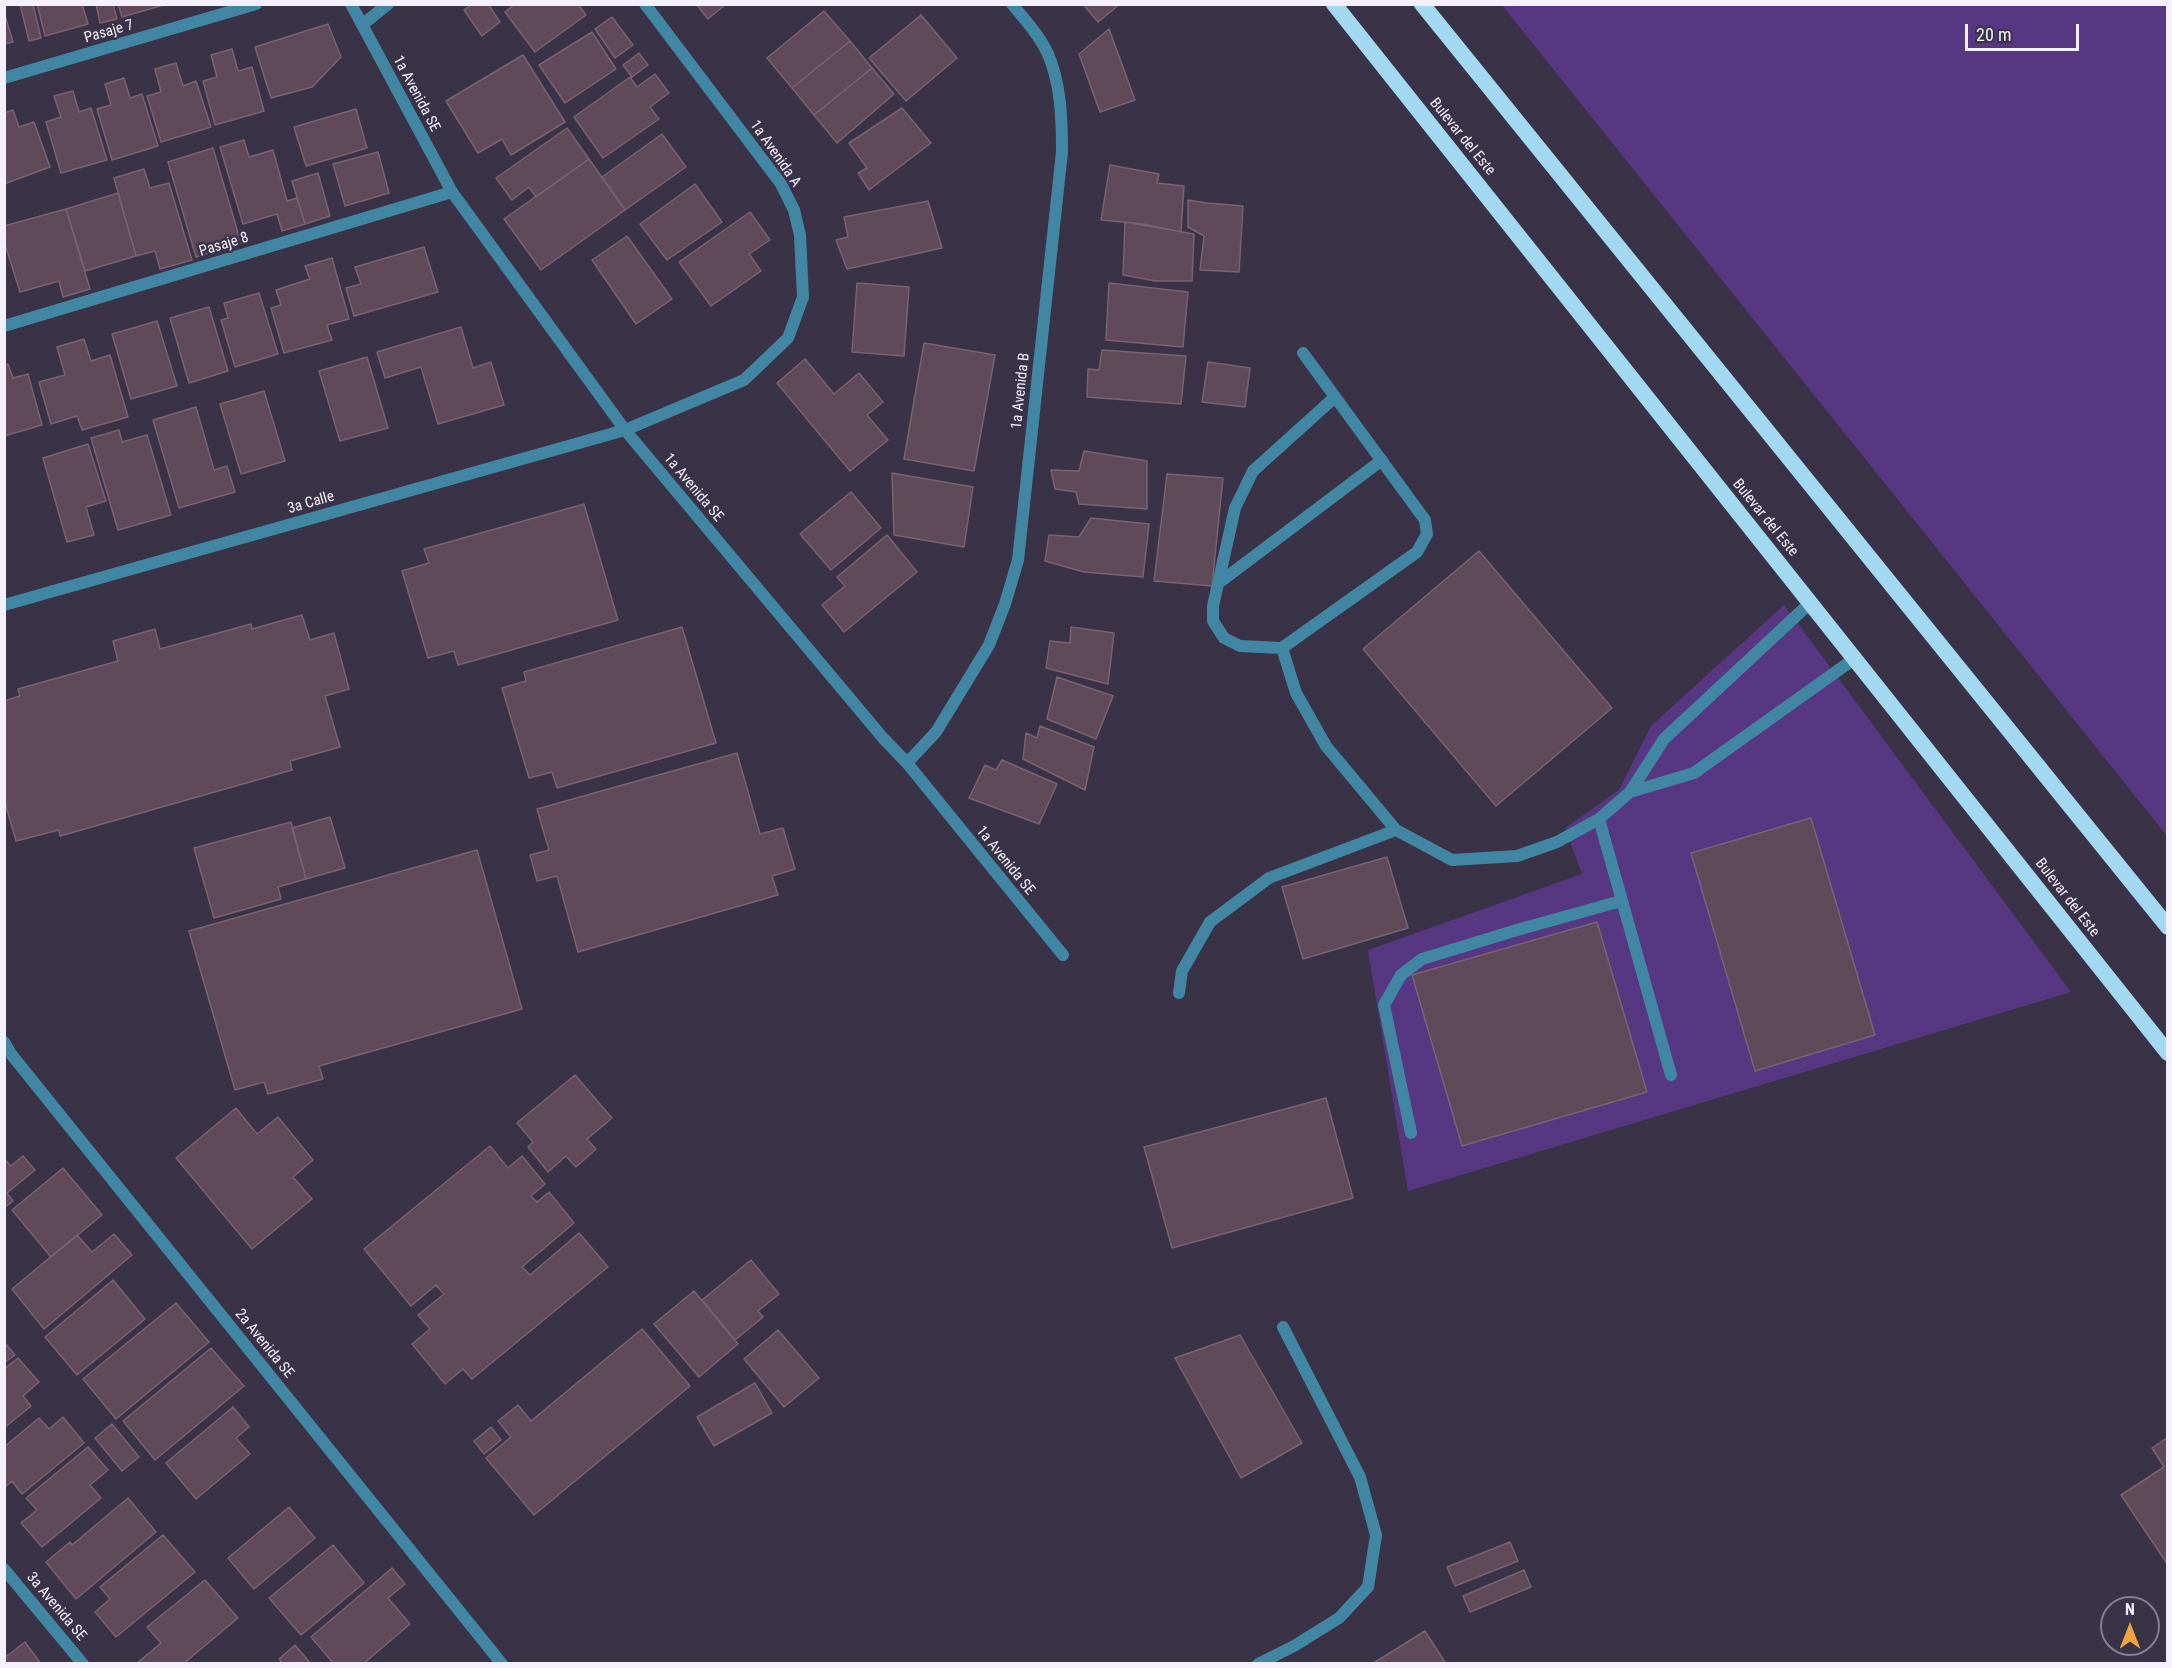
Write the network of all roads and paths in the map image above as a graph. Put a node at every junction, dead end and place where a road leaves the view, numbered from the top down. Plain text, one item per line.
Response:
1 (256, 4) edge
2 (351, 4) edge
3 (388, 4) edge
4 (645, 4) edge
5 (1012, 4) edge
6 (1334, 4) edge
7 (1422, 4) edge
8 (362, 26) junction
9 (4, 78) edge
10 (452, 192) junction
11 (4, 326) edge
12 (1303, 353) dead end
13 (1335, 397) junction
14 (625, 430) junction
15 (1382, 460) junction
16 (1220, 582) junction
17 (1810, 603) junction
18 (4, 605) edge
19 (1282, 648) junction
20 (1854, 659) junction
21 (907, 763) junction
22 (1630, 792) junction
23 (1599, 819) junction
24 (1396, 830) junction
25 (1621, 901) junction
26 (2168, 927) edge
27 (1063, 956) dead end
28 (1179, 993) dead end
29 (4, 1042) edge
30 (2168, 1053) edge
31 (1671, 1075) dead end
32 (1411, 1133) dead end
33 (1283, 1327) dead end
34 (4, 1569) edge
35 (84, 1664) edge
36 (502, 1664) edge
37 (1258, 1664) edge

1 - 9 street, Pasaje 7
2 - 8 street, 1a Avenida SE
3 - 8 street
4 - 14 street, 1a Avenida A
5 - 21 street, 1a Avenida B
6 - 17 highway, Bulevar del Este
7 - 26 highway
8 - 10 street, 1a Avenida SE
10 - 11 street, Pasaje 8
10 - 14 street, 1a Avenida SE
12 - 13 street
13 - 15 street
13 - 16 street
14 - 18 street, 3a Calle
14 - 21 street, 1a Avenida SE
15 - 16 street
15 - 19 street
16 - 19 street
17 - 20 highway, Bulevar del Este
17 - 22 street
19 - 24 street
20 - 22 street
20 - 30 highway, Bulevar del Este
21 - 27 street, 1a Avenida SE
22 - 23 street
23 - 24 street
23 - 25 street
24 - 28 street
25 - 31 street
25 - 32 street
29 - 36 street, 2a Avenida SE
33 - 37 street
34 - 35 street, 3a Avenida SE

